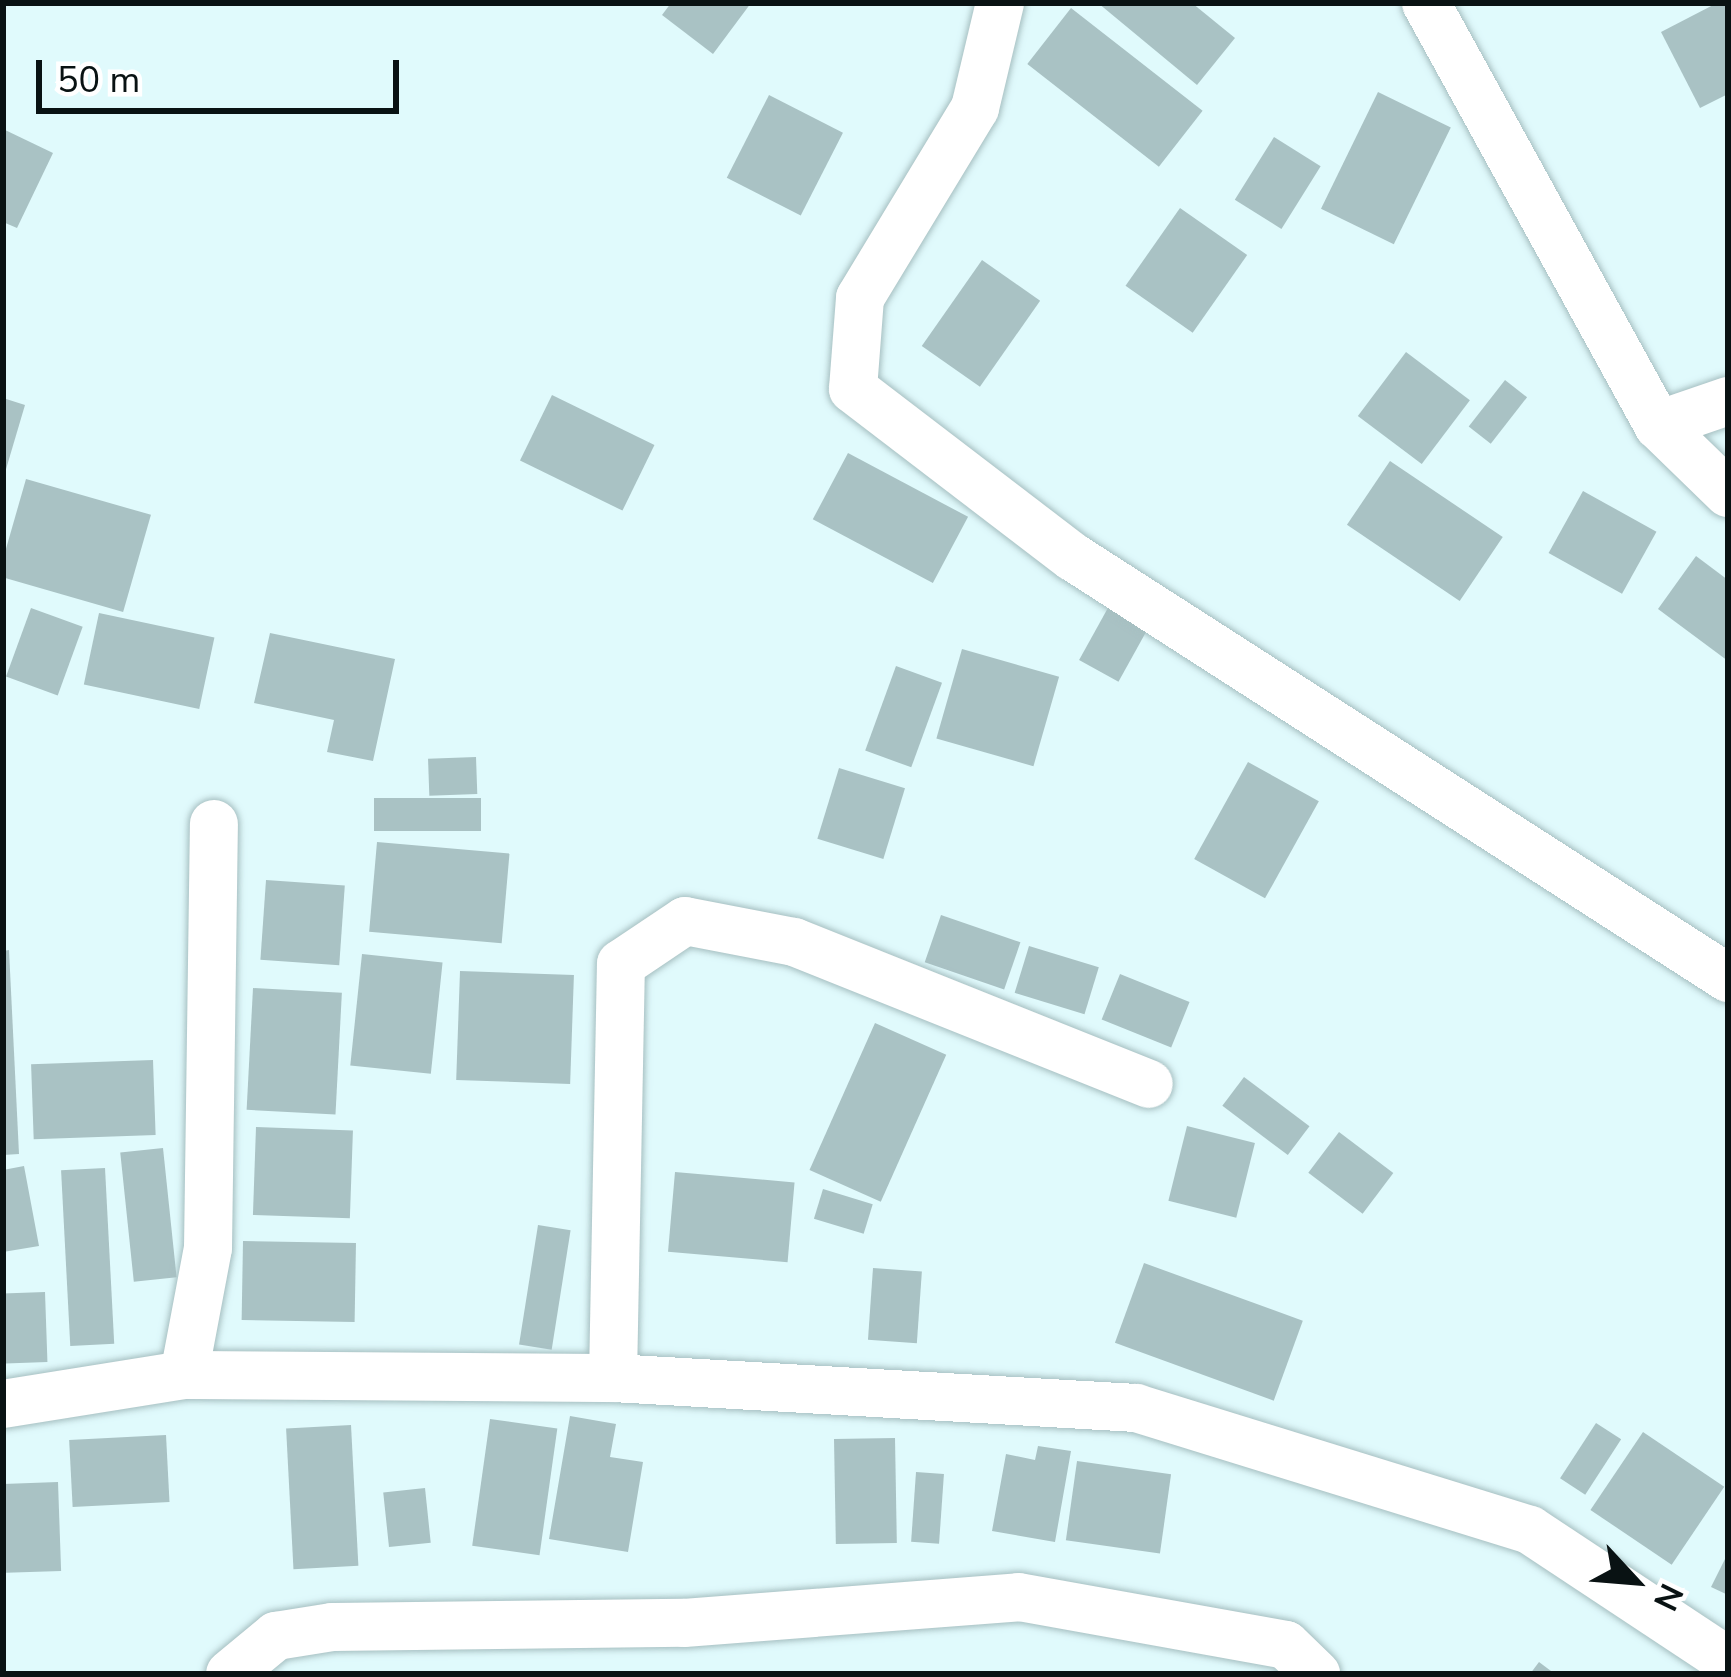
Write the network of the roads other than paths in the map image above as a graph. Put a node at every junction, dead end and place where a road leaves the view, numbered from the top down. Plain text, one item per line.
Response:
1 (1000, 3) edge
2 (1426, 3) edge
3 (1728, 401) edge
4 (1658, 425) junction
5 (1728, 494) edge
6 (214, 824) dead end
7 (1728, 978) edge
8 (1148, 1084) dead end
9 (184, 1375) junction
10 (613, 1378) junction
11 (3, 1404) edge
12 (1728, 1661) edge
13 (230, 1674) edge
14 (1316, 1674) edge

1 - 7 street
2 - 4 street
3 - 4 street
4 - 5 street
6 - 9 street
8 - 10 street
9 - 10 street
9 - 11 street
10 - 12 street
13 - 14 street

